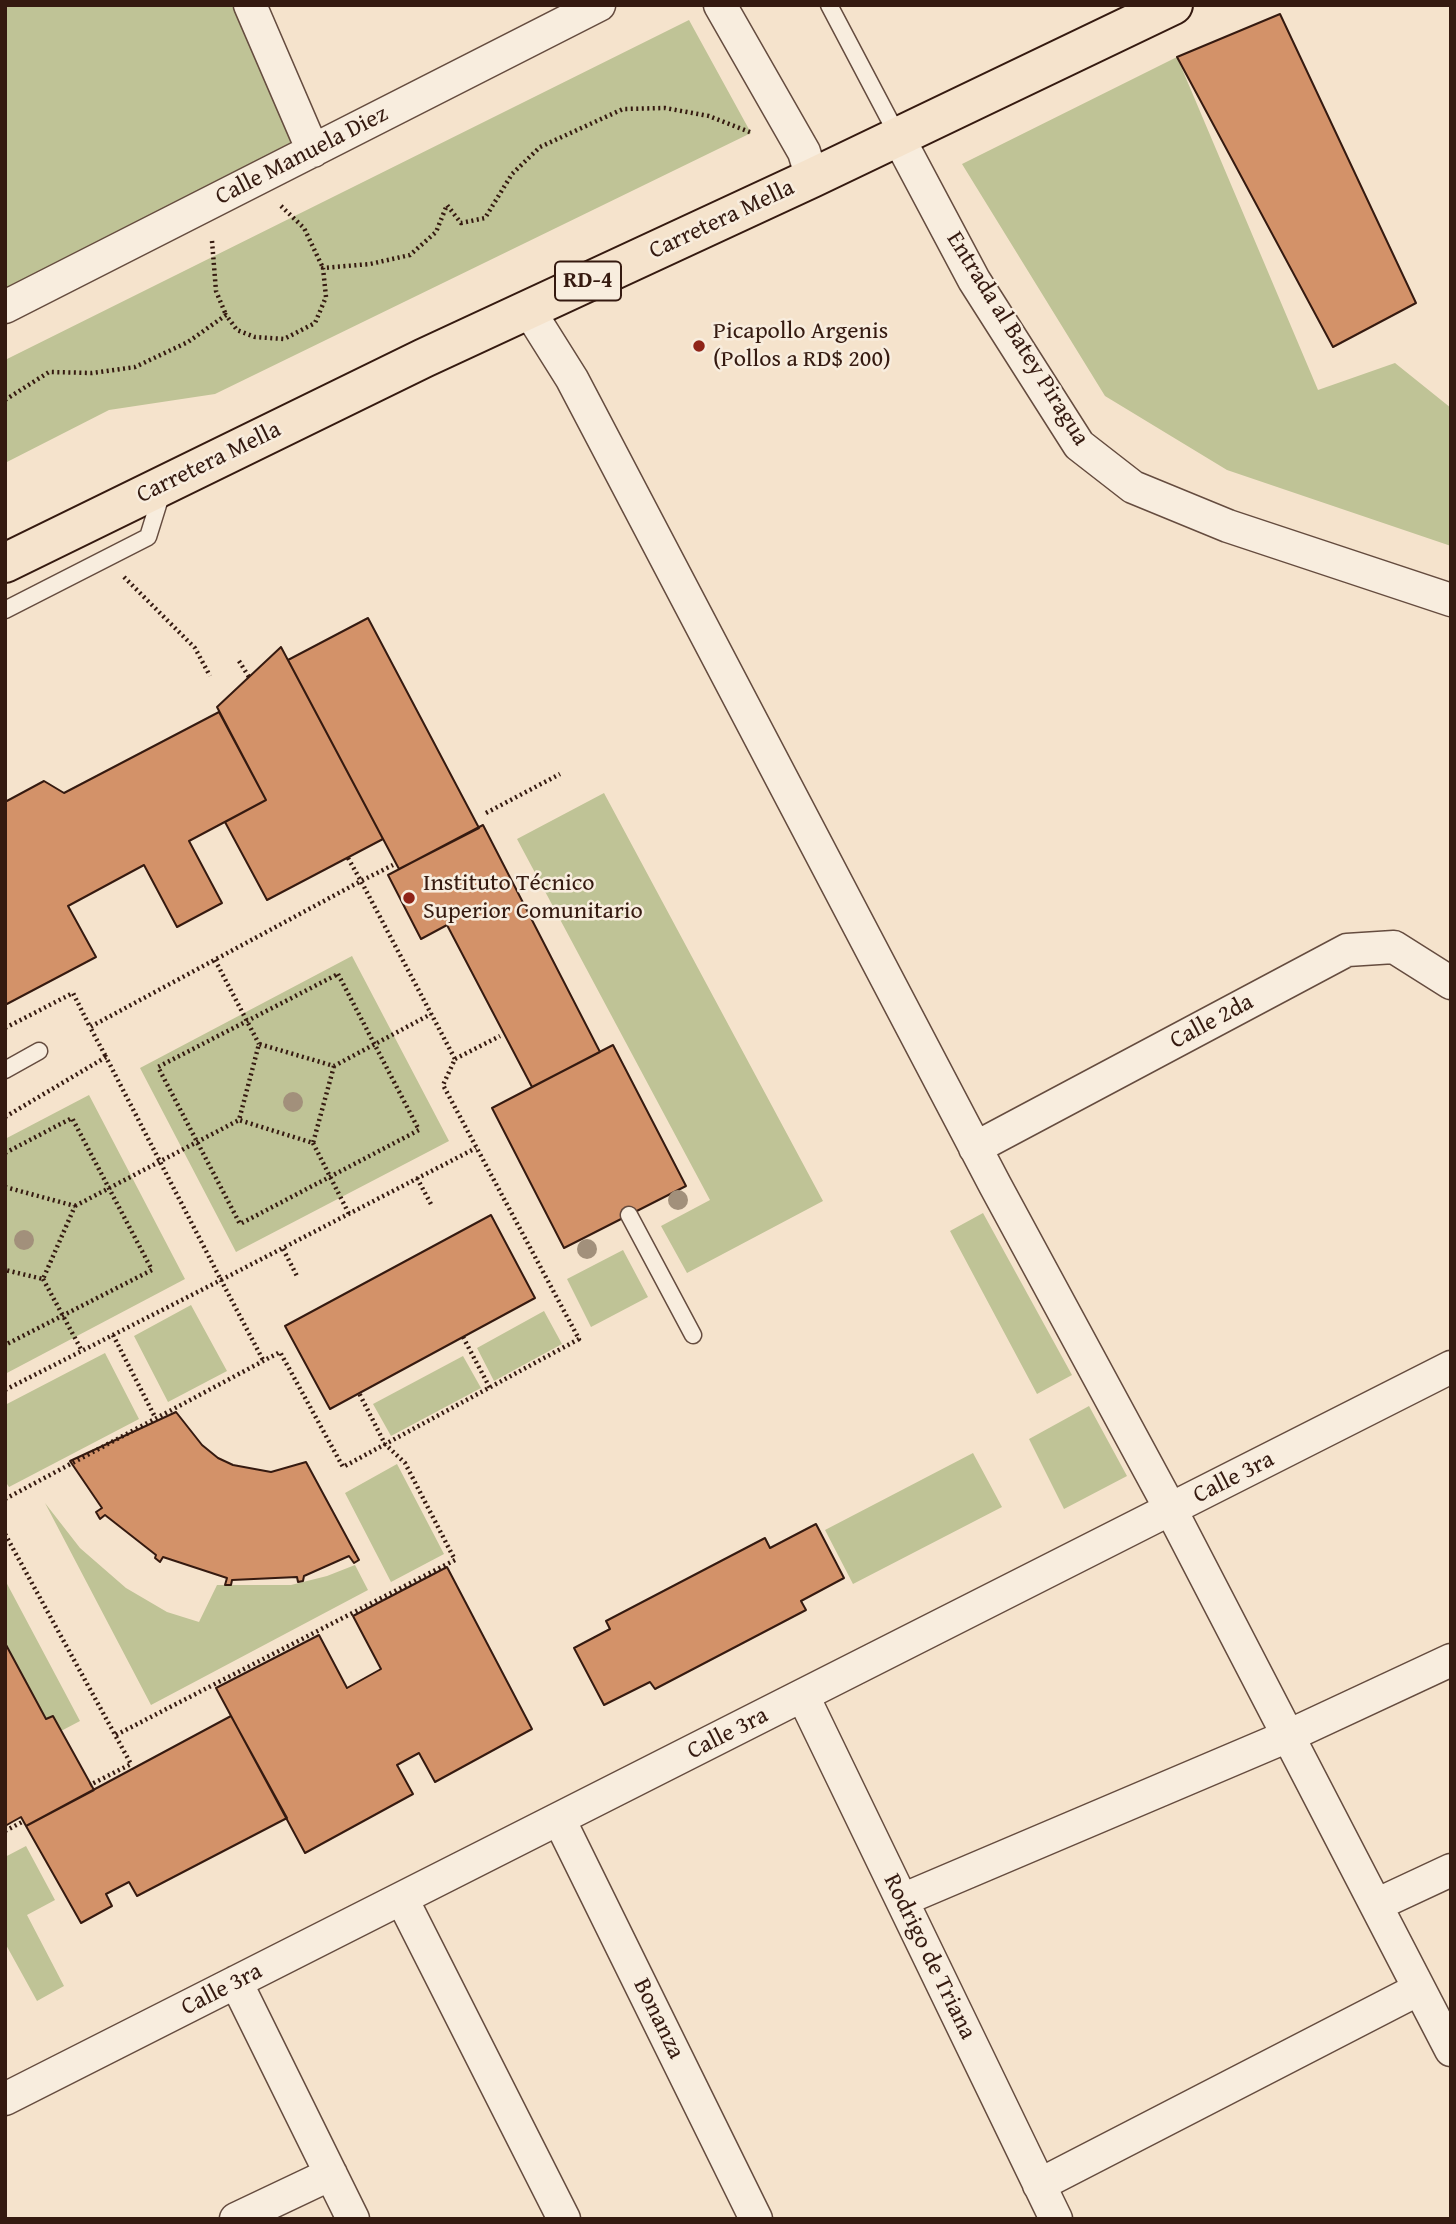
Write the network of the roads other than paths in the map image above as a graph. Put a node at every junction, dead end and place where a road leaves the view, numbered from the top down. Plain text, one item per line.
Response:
1 (250, 5) edge
2 (599, 5) edge
3 (720, 5) edge
4 (829, 5) edge
5 (1173, 5) edge
6 (1128, 15) edge
7 (898, 137) junction
8 (313, 151) junction
9 (808, 165) junction
10 (5, 307) edge
11 (528, 309) junction
12 (164, 485) junction
13 (5, 563) edge
14 (1451, 600) edge
15 (5, 610) edge
16 (1451, 983) edge
17 (39, 1051) dead end
18 (5, 1070) edge
19 (975, 1149) junction
20 (629, 1216) dead end
21 (693, 1335) dead end
22 (1451, 1367) edge
23 (1171, 1510) junction
24 (1451, 1660) edge
25 (803, 1696) junction
26 (1288, 1736) junction
27 (559, 1819) junction
28 (1451, 1870) edge
29 (402, 1899) junction
30 (902, 1900) junction
31 (1376, 1905) junction
32 (236, 1982) junction
33 (1419, 1989) junction
34 (1446, 2031) edge
35 (5, 2099) edge
36 (331, 2174) junction
37 (1039, 2185) junction
38 (236, 2219) edge
39 (353, 2219) edge
40 (564, 2219) edge
41 (756, 2219) edge
42 (1056, 2219) edge

1 - 8 street
2 - 8 street, Calle Manuela Diez
3 - 9 street
4 - 7 lane
5 - 6 main road, Carretera Mella / RD-4
6 - 7 main road, Carretera Mella / RD-4
7 - 9 main road, Carretera Mella / RD-4
7 - 14 street, Entrada al Batey Piragua
8 - 10 street, Calle Manuela Diez
9 - 11 main road, Carretera Mella / RD-4
11 - 12 main road, Carretera Mella / RD-4
11 - 19 street
12 - 13 main road, Carretera Mella / RD-4
12 - 15 lane
16 - 19 street, Calle 2da
17 - 18 lane
19 - 23 street
20 - 21 lane
22 - 23 street, Calle 3ra
23 - 25 street, Calle 3ra
23 - 26 street
24 - 26 street
25 - 27 street, Calle 3ra
25 - 30 street, Rodrigo de Triana
26 - 30 street
26 - 31 street
27 - 29 street, Calle 3ra
27 - 41 street, Bonanza
28 - 31 street
29 - 32 street, Calle 3ra
29 - 40 street
30 - 37 street, Rodrigo de Triana
31 - 33 street
32 - 35 street, Calle 3ra
32 - 36 street
33 - 34 street
33 - 37 street
36 - 38 street
36 - 39 street
37 - 42 street, Rodrigo de Triana

